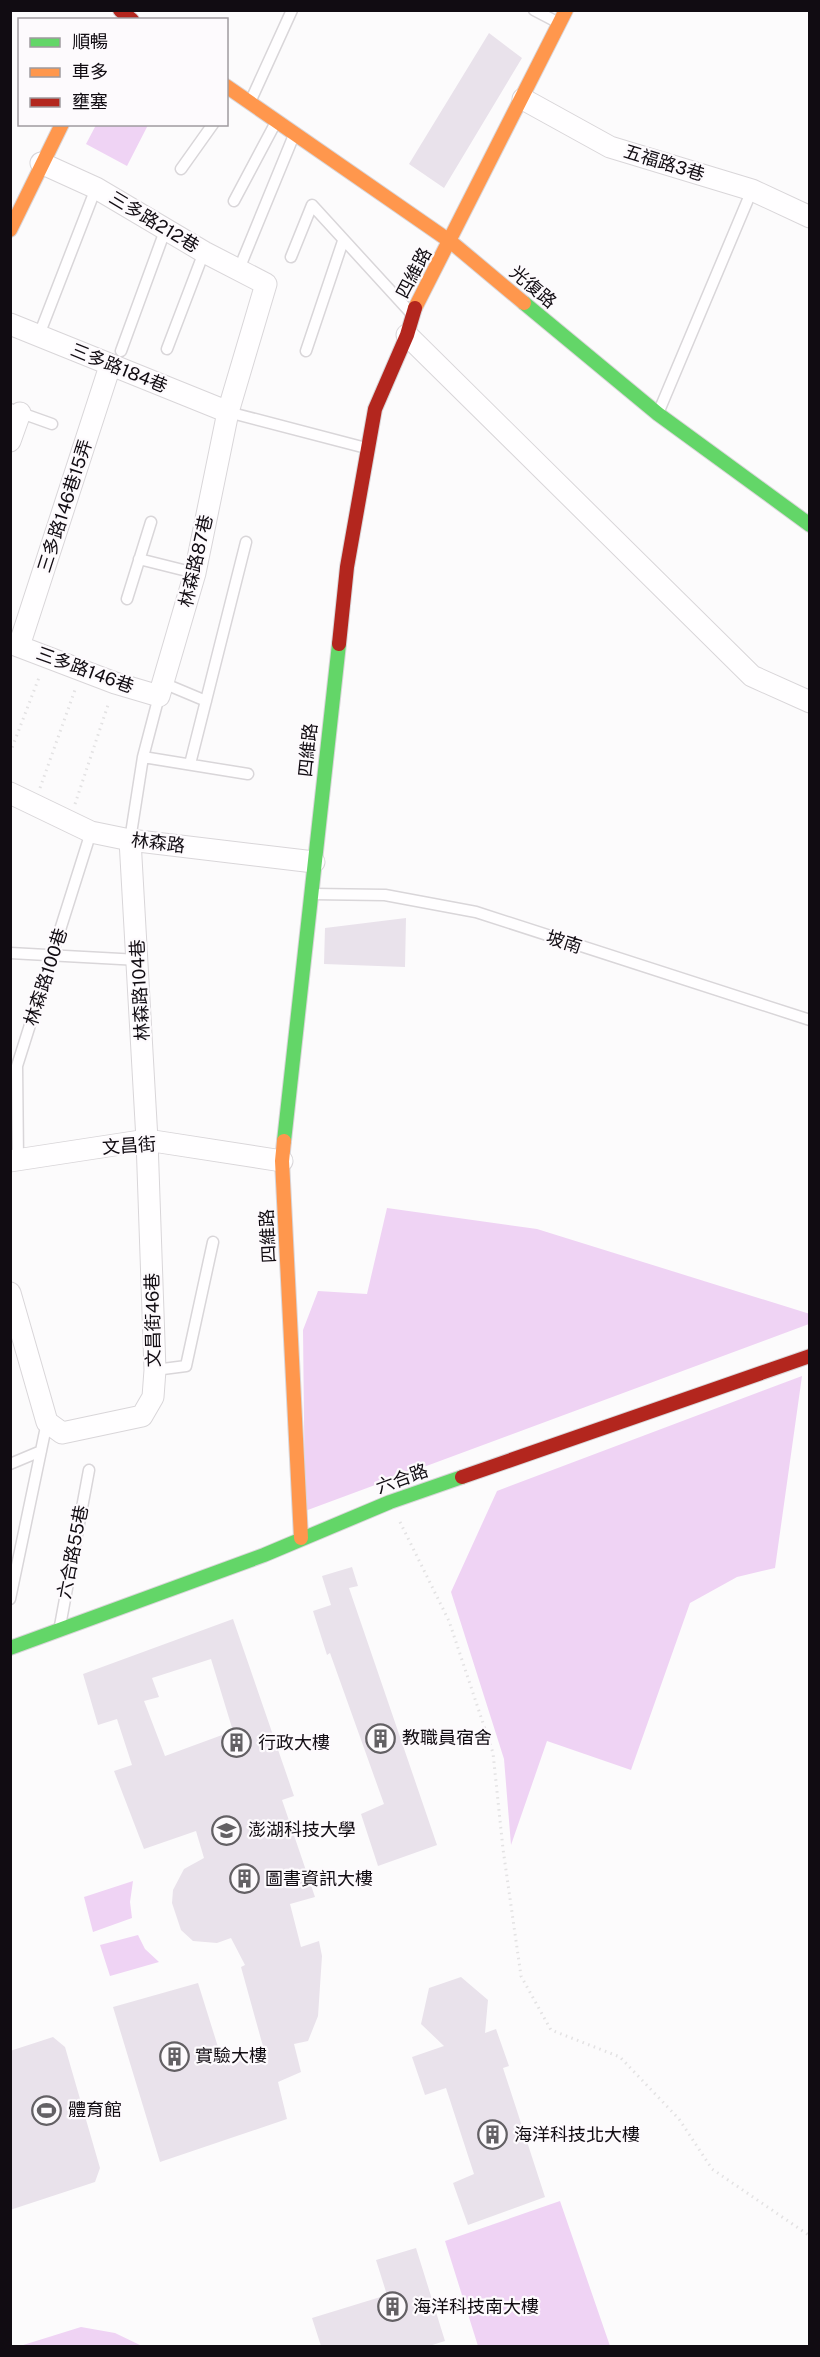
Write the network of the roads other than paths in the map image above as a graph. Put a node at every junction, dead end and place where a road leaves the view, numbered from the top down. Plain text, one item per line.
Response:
1 (292, 10) edge
2 (534, 10) edge
3 (563, 17) edge
4 (231, 89) edge
5 (524, 99) junction
6 (250, 102) junction
7 (277, 119) junction
8 (61, 126) edge
9 (212, 126) edge
10 (296, 132) junction
11 (41, 163) junction
12 (181, 169) dead end
13 (96, 188) junction
14 (752, 190) junction
15 (17, 200) edge
16 (234, 201) dead end
17 (810, 217) edge
18 (166, 228) junction
19 (10, 230) edge
20 (342, 241) junction
21 (451, 242) junction
22 (204, 252) junction
23 (291, 256) dead end
24 (239, 269) junction
25 (266, 284) joint
26 (412, 314) junction
27 (10, 324) edge
28 (39, 335) junction
29 (407, 335) junction
30 (167, 349) dead end
31 (306, 351) dead end
32 (116, 358) junction
33 (15, 411) edge
34 (228, 412) junction
35 (658, 414) junction
36 (52, 424) dead end
37 (10, 441) edge
38 (366, 448) junction
39 (151, 522) dead end
40 (810, 525) edge
41 (246, 542) dead end
42 (139, 559) junction
43 (195, 573) junction
44 (127, 599) dead end
45 (15, 645) edge
46 (161, 689) junction
47 (206, 701) junction
48 (810, 702) edge
49 (143, 757) junction
50 (190, 764) junction
51 (248, 774) dead end
52 (10, 793) edge
53 (91, 832) junction
54 (130, 840) junction
55 (314, 862) junction
56 (312, 894) junction
57 (10, 953) edge
58 (53, 956) junction
59 (139, 960) junction
60 (810, 1020) edge
61 (147, 1140) junction
62 (14, 1161) edge
63 (282, 1161) junction
64 (213, 1242) dead end
65 (10, 1293) edge
66 (810, 1356) edge
67 (155, 1370) junction
68 (55, 1428) junction
69 (42, 1451) junction
70 (10, 1464) edge
71 (89, 1470) dead end
72 (301, 1538) junction
73 (10, 1599) edge
74 (58, 1633) junction
75 (10, 1648) edge

1 - 6 lane
2 - 3 lane
3 - 5 street, 四維路
4 - 6 street, 光復路
5 - 14 street, 五福路3巷
5 - 21 street, 四維路
6 - 7 street, 光復路
7 - 10 street, 光復路
7 - 16 lane
8 - 11 street
9 - 12 lane
10 - 21 street, 光復路
10 - 24 lane
11 - 13 street, 三多路212巷
11 - 15 street
13 - 18 street, 三多路212巷
13 - 28 lane
14 - 17 street, 五福路3巷
14 - 35 lane
15 - 19 street
18 - 22 street, 三多路212巷
18 - 32 lane
20 - 23 lane
20 - 26 lane
20 - 31 lane
21 - 26 street, 四維路
21 - 35 street, 光復路
22 - 24 street, 三多路212巷
22 - 30 lane
24 - 25 street, 三多路212巷
25 - 34 street, 林森路87巷
26 - 29 street, 四維路
27 - 28 street, 三多路184巷
28 - 32 street, 三多路184巷
29 - 38 street, 四維路
29 - 48 street
32 - 34 street, 三多路184巷
32 - 45 street, 三多路146巷15弄
33 - 36 lane
33 - 37 street
34 - 38 lane
34 - 43 street, 林森路87巷
35 - 40 street, 光復路
38 - 55 street, 四維路
39 - 42 lane
41 - 47 lane
42 - 43 lane
42 - 44 lane
43 - 46 street, 林森路87巷
45 - 46 street, 三多路146巷
46 - 47 lane
46 - 49 lane, 林森路87巷
47 - 50 lane
49 - 50 lane
49 - 54 lane, 林森路87巷
50 - 51 lane
52 - 53 street, 林森路
53 - 54 street, 林森路
53 - 58 lane, 林森路100巷
54 - 55 street, 林森路
54 - 59 street, 林森路104巷
55 - 56 street, 四維路
56 - 60 lane, 坡南
56 - 63 street, 四維路
57 - 58 lane
58 - 59 lane
58 - 62 lane, 林森路100巷
59 - 61 street, 林森路104巷
61 - 62 street, 文昌街
61 - 63 street, 文昌街
61 - 67 street, 文昌街46巷
63 - 72 street, 四維路
64 - 67 lane
65 - 68 street
66 - 72 street, 六合路
67 - 68 street, 文昌街46巷
68 - 69 lane
69 - 70 lane
69 - 73 lane
71 - 74 lane, 六合路55巷
72 - 74 street, 六合路
74 - 75 street, 六合路

